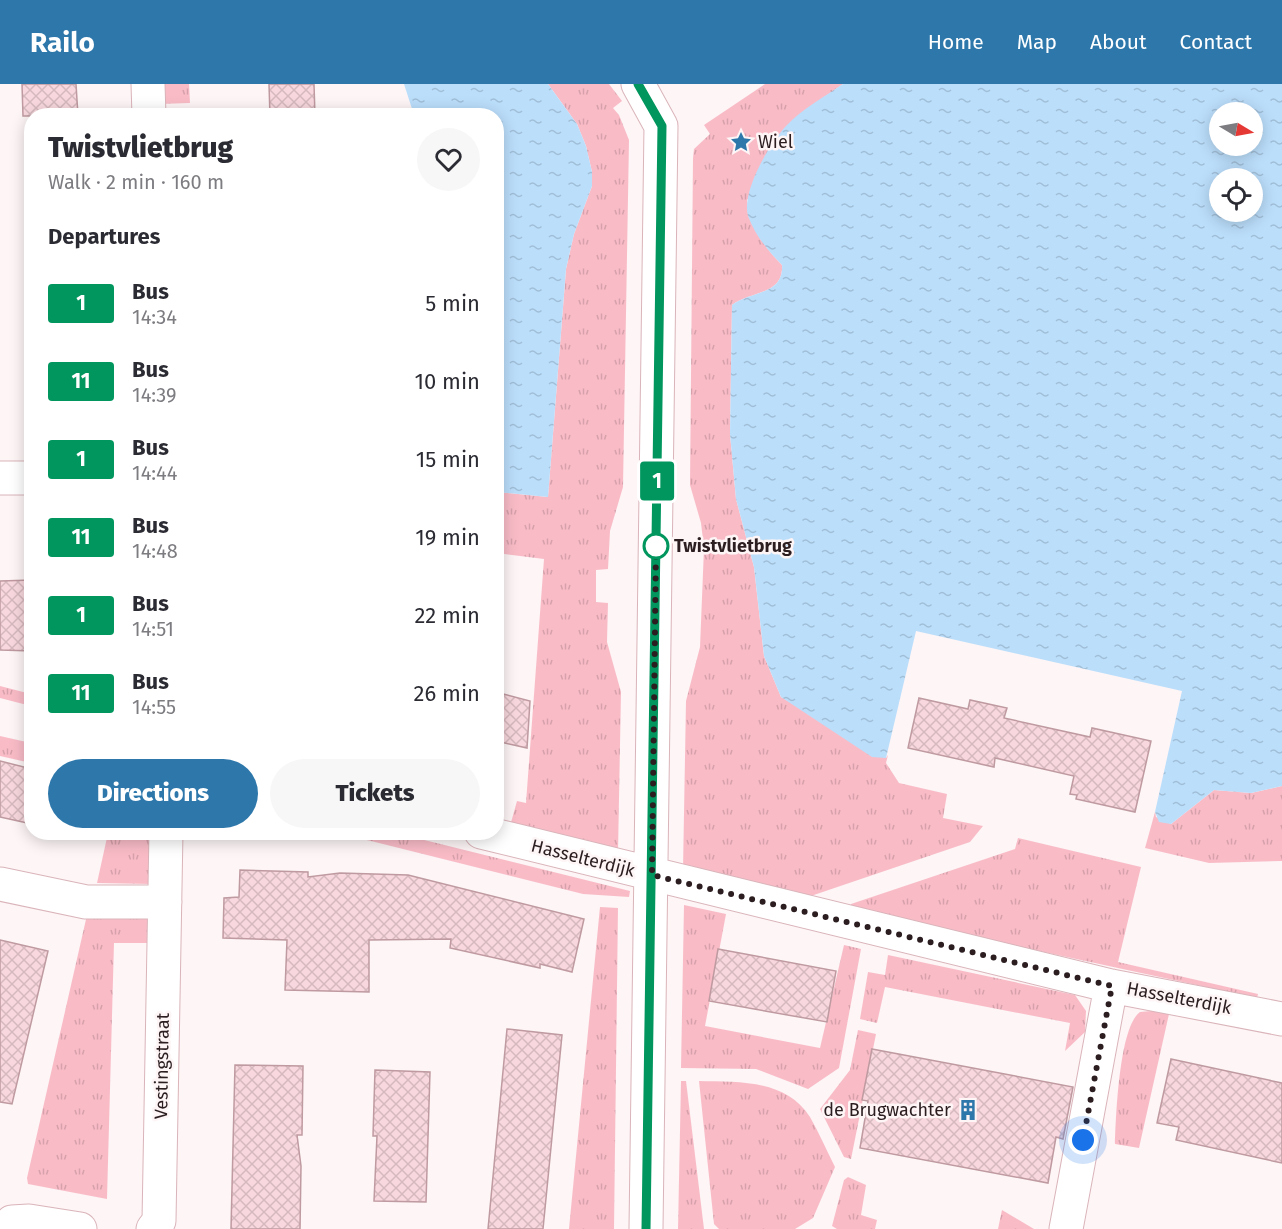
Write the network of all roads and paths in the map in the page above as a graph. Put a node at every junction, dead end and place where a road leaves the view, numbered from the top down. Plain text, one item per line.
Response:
1 (148, 84) edge
2 (638, 84) edge
3 (149, 108) edge
4 (0, 478) edge
5 (24, 478) edge
6 (504, 838) edge
7 (166, 840) edge
8 (652, 875) junction
9 (0, 884) edge
10 (165, 902) junction
11 (1112, 986) junction
12 (1282, 1019) edge
13 (8, 1229) edge
14 (80, 1229) edge
15 (153, 1229) edge
16 (646, 1229) edge
17 (1066, 1229) edge

1 - 3 street
2 - 8 street
4 - 5 street
6 - 8 street, Hasselterdijk
7 - 10 street, Vestingstraat
8 - 11 street, Hasselterdijk
8 - 16 street
9 - 10 street
10 - 15 street, Vestingstraat
11 - 12 street, Hasselterdijk
11 - 17 street
13 - 14 street

